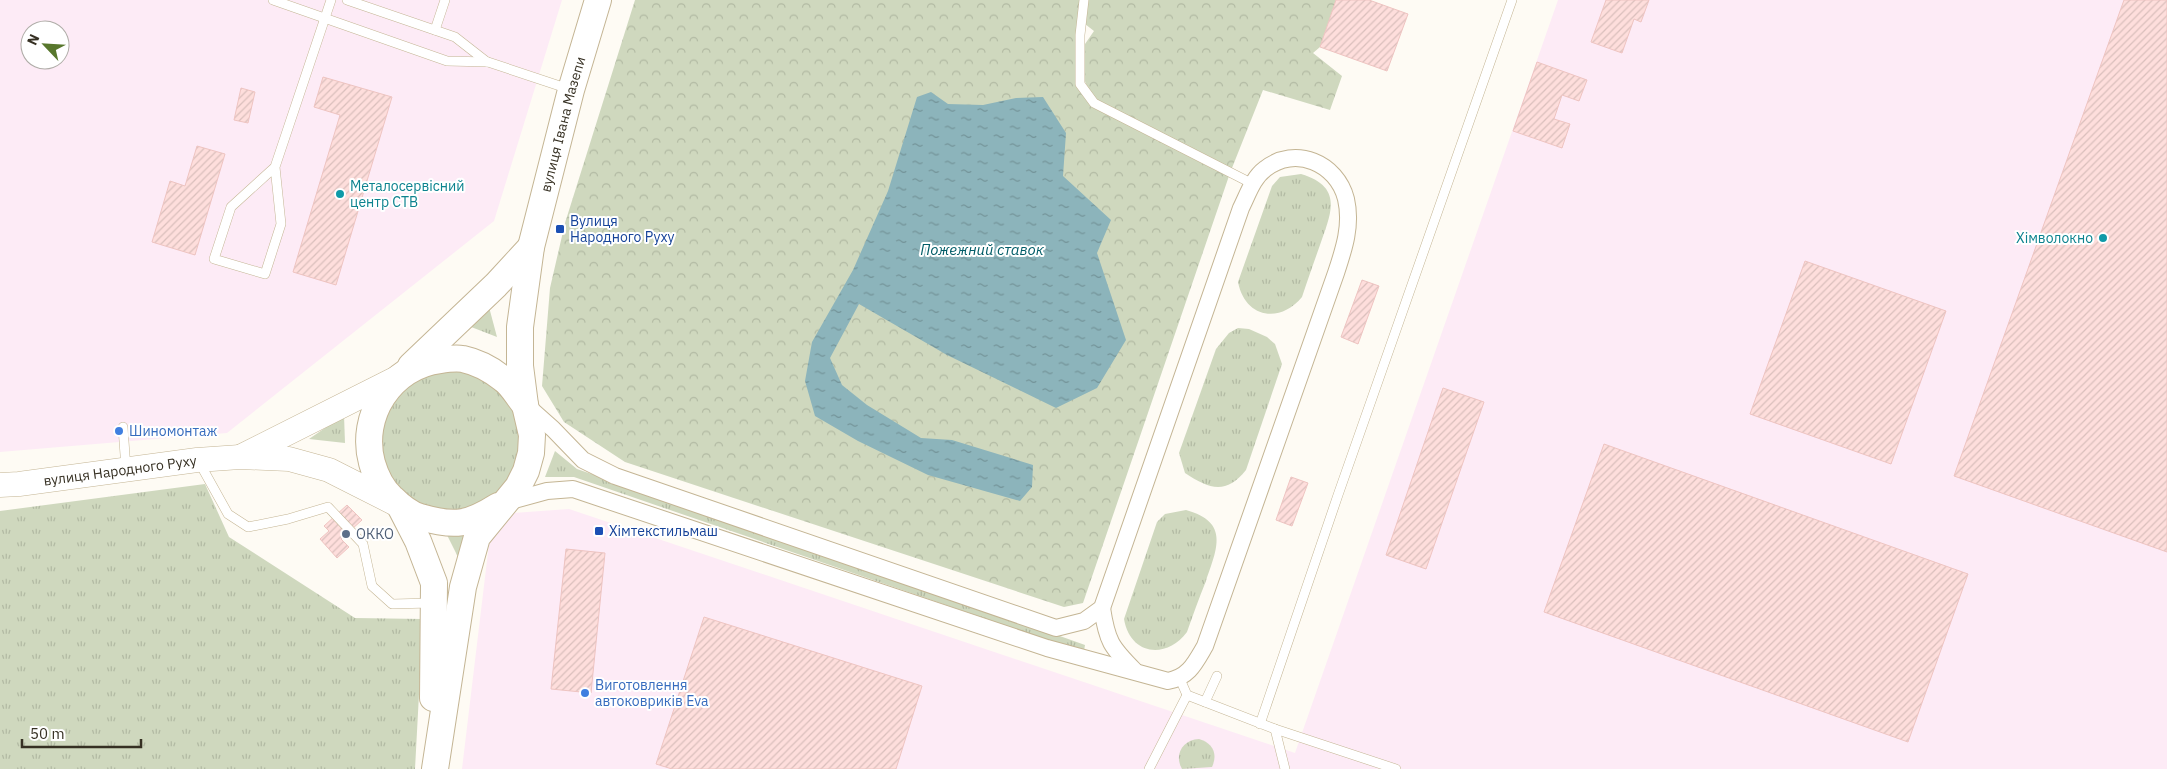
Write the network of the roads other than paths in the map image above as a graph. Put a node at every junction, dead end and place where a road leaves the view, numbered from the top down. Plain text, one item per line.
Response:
1 (273, 0) edge
2 (331, 0) edge
3 (347, 0) edge
4 (445, 0) edge
5 (598, 0) edge
6 (1084, 0) edge
7 (1512, 0) edge
8 (324, 18) junction
9 (435, 30) junction
10 (488, 62) junction
11 (572, 90) junction
12 (275, 167) junction
13 (1253, 184) junction
14 (531, 248) junction
15 (401, 376) junction
16 (525, 405) junction
17 (123, 427) dead end
18 (240, 457) junction
19 (197, 460) junction
20 (126, 469) junction
21 (0, 485) edge
22 (505, 502) junction
23 (400, 506) junction
24 (434, 603) junction
25 (1102, 608) junction
26 (1136, 672) junction
27 (1216, 676) dead end
28 (1180, 679) junction
29 (1187, 695) junction
30 (1205, 702) junction
31 (1260, 724) junction
32 (1275, 729) junction
33 (434, 769) edge
34 (1149, 769) edge
35 (1285, 769) edge
36 (1396, 769) edge

1 - 8 lane
2 - 8 lane
3 - 9 lane
4 - 9 lane
5 - 11 main road, вулиця Івана Мазепи
6 - 13 lane
7 - 31 lane
8 - 10 lane
8 - 12 lane
9 - 10 lane
10 - 11 lane
11 - 14 main road, вулиця Івана Мазепи
12 - 12 lane
13 - 25 street
13 - 28 street
14 - 15 main road, вулиця Івана Мазепи
14 - 16 main road, вулиця Івана Мазепи
15 - 16 main road
15 - 18 main road, вулиця Народного Руху
15 - 23 main road
16 - 22 main road
16 - 25 street
17 - 20 lane
18 - 19 main road, вулиця Народного Руху
18 - 23 main road, вулиця Народного Руху
19 - 20 main road, вулиця Народного Руху
19 - 24 lane
20 - 21 main road, вулиця Народного Руху
22 - 23 main road
22 - 26 street
22 - 33 main road
23 - 24 main road
24 - 33 main road
25 - 26 street
26 - 28 street
27 - 30 lane
28 - 29 lane
29 - 30 lane
29 - 34 lane
30 - 31 lane
31 - 32 lane
32 - 35 lane
32 - 36 lane

